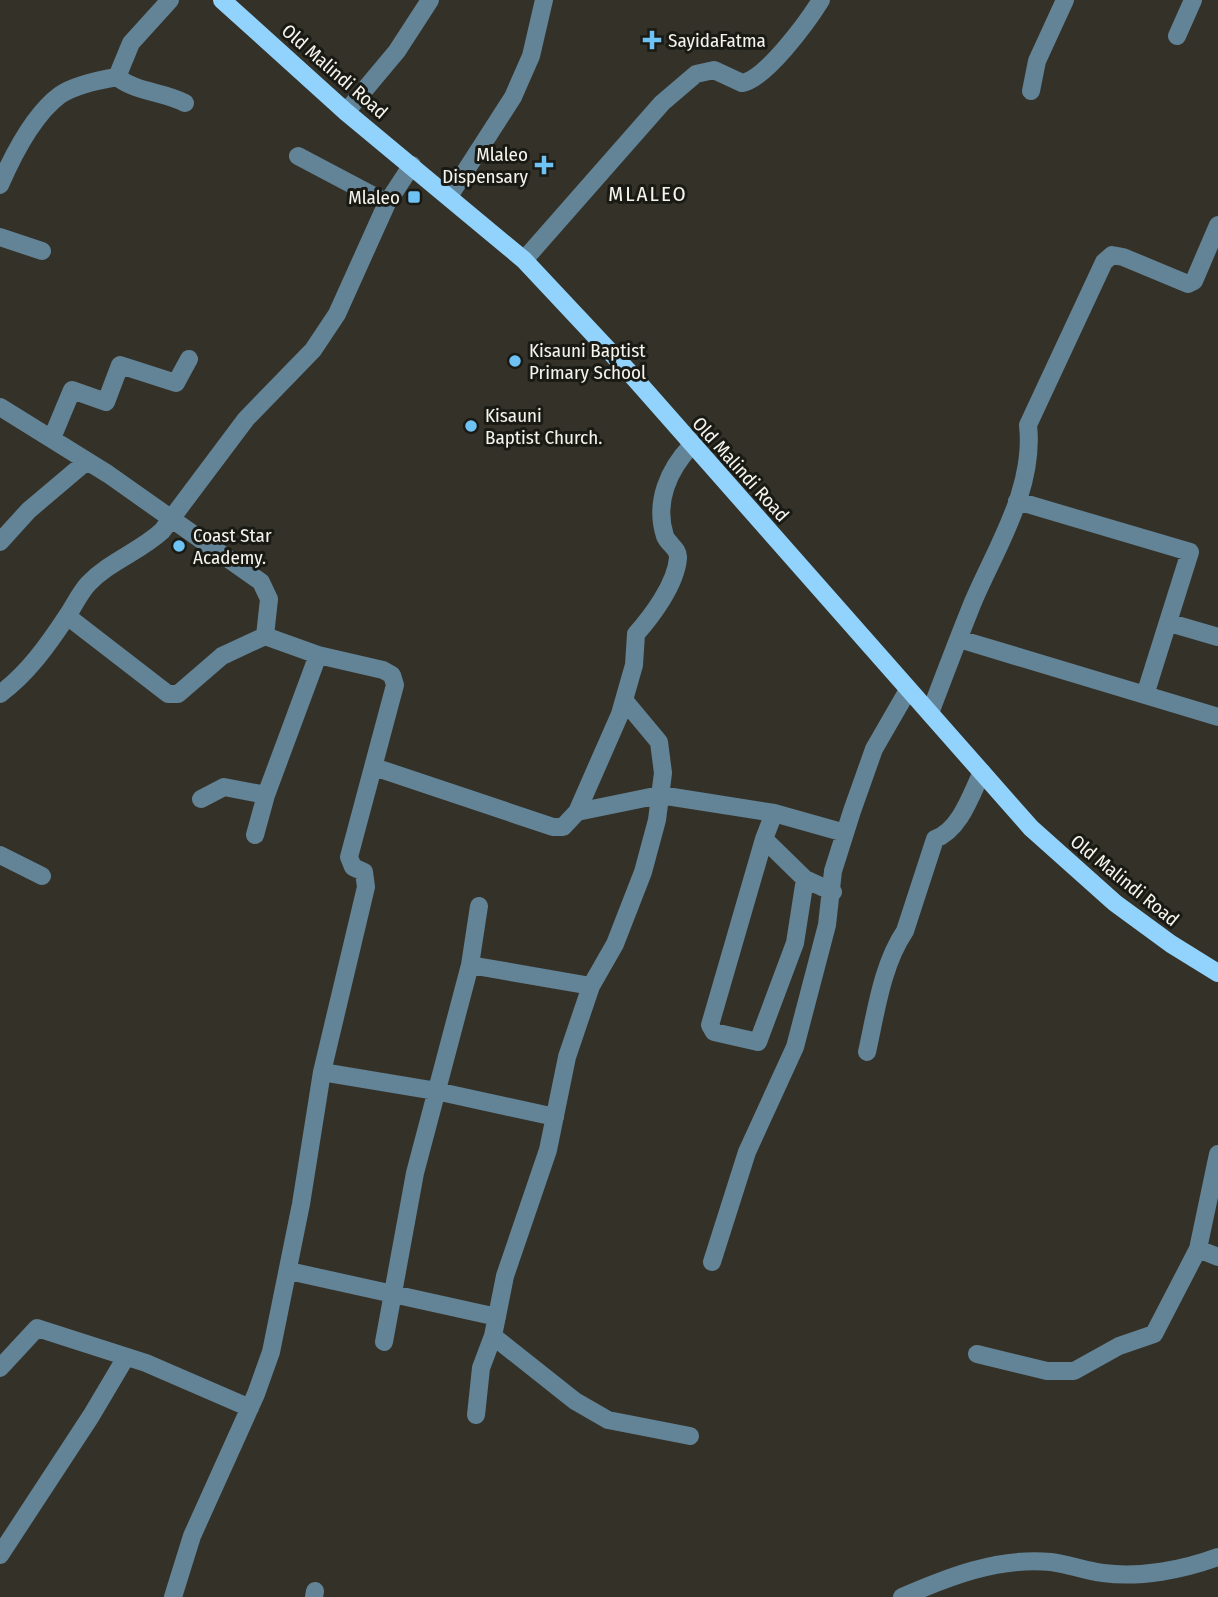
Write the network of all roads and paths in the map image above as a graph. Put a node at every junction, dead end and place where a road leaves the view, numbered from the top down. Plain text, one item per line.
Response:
1 (170, 0) edge
2 (222, 0) edge
3 (430, 0) edge
4 (544, 0) edge
5 (821, 0) edge
6 (1065, 0) edge
7 (1193, 0) edge
8 (1177, 36) dead end
9 (117, 77) junction
10 (1031, 91) dead end
11 (185, 103) dead end
12 (346, 112) junction
13 (298, 156) dead end
14 (412, 165) junction
15 (0, 185) edge
16 (450, 195) junction
17 (387, 203) junction
18 (1218, 225) edge
19 (0, 237) edge
20 (41, 251) dead end
21 (524, 260) junction
22 (189, 359) dead end
23 (0, 407) edge
24 (52, 438) junction
25 (691, 446) junction
26 (86, 461) junction
27 (1017, 501) junction
28 (171, 517) junction
29 (0, 542) edge
30 (67, 616) junction
31 (1170, 623) junction
32 (265, 636) junction
33 (1218, 637) edge
34 (959, 639) junction
35 (317, 655) junction
36 (908, 690) junction
37 (0, 694) edge
38 (1145, 695) junction
39 (624, 700) junction
40 (930, 713) junction
41 (1218, 717) edge
42 (374, 767) junction
43 (982, 772) junction
44 (266, 795) junction
45 (660, 795) junction
46 (201, 799) dead end
47 (577, 812) junction
48 (774, 813) junction
49 (845, 832) junction
50 (255, 835) dead end
51 (764, 839) junction
52 (0, 855) edge
53 (42, 876) dead end
54 (805, 879) junction
55 (833, 892) junction
56 (479, 906) dead end
57 (470, 965) junction
58 (1218, 973) edge
59 (591, 986) junction
60 (867, 1052) dead end
61 (322, 1072) junction
62 (436, 1091) junction
63 (555, 1117) junction
64 (1218, 1154) edge
65 (1198, 1250) junction
66 (1218, 1257) edge
67 (712, 1262) dead end
68 (289, 1271) junction
69 (391, 1292) junction
70 (497, 1317) junction
71 (493, 1336) junction
72 (384, 1342) dead end
73 (977, 1354) dead end
74 (125, 1357) junction
75 (0, 1368) edge
76 (250, 1408) junction
77 (476, 1415) dead end
78 (691, 1436) dead end
79 (0, 1555) edge
80 (1218, 1557) edge
81 (173, 1597) edge
82 (902, 1597) edge

1 - 9 street
2 - 12 main road, Old Malindi Road
3 - 12 street
4 - 16 street
5 - 21 street
6 - 10 street
7 - 8 street
9 - 11 street
9 - 15 street
12 - 14 main road, Old Malindi Road
13 - 17 street
14 - 16 main road, Old Malindi Road
14 - 17 street
16 - 21 main road, Old Malindi Road
17 - 28 street
18 - 27 street
19 - 20 street
21 - 25 main road, Old Malindi Road
22 - 24 street
23 - 24 street
24 - 26 street
25 - 36 main road, Old Malindi Road
25 - 39 street
26 - 28 street
26 - 29 street
27 - 31 street
27 - 34 street
28 - 30 street
28 - 32 street
30 - 32 street
30 - 37 street
31 - 33 street
31 - 38 street
32 - 35 street
34 - 38 street
34 - 40 street
35 - 42 street
35 - 44 street
36 - 40 main road, Old Malindi Road
36 - 49 street
38 - 41 street
39 - 45 street
39 - 47 street
40 - 43 main road, Old Malindi Road
42 - 47 street
42 - 61 street
43 - 58 main road, Old Malindi Road
43 - 60 street
44 - 46 street
44 - 50 street
45 - 47 street
45 - 48 street
45 - 59 street
48 - 49 street
48 - 51 street
49 - 55 street
51 - 54 street
51 - 54 street
52 - 53 street
54 - 55 street
55 - 67 street
56 - 57 street
57 - 59 street
57 - 62 street
59 - 63 street
61 - 62 street
61 - 68 street
62 - 63 street
62 - 69 street
63 - 70 street
64 - 65 street
65 - 66 street
65 - 73 street
68 - 69 street
68 - 76 street
69 - 70 street
69 - 72 street
70 - 71 street
71 - 77 street
71 - 78 street
74 - 75 street
74 - 76 street
74 - 79 street
76 - 81 street
80 - 82 street

